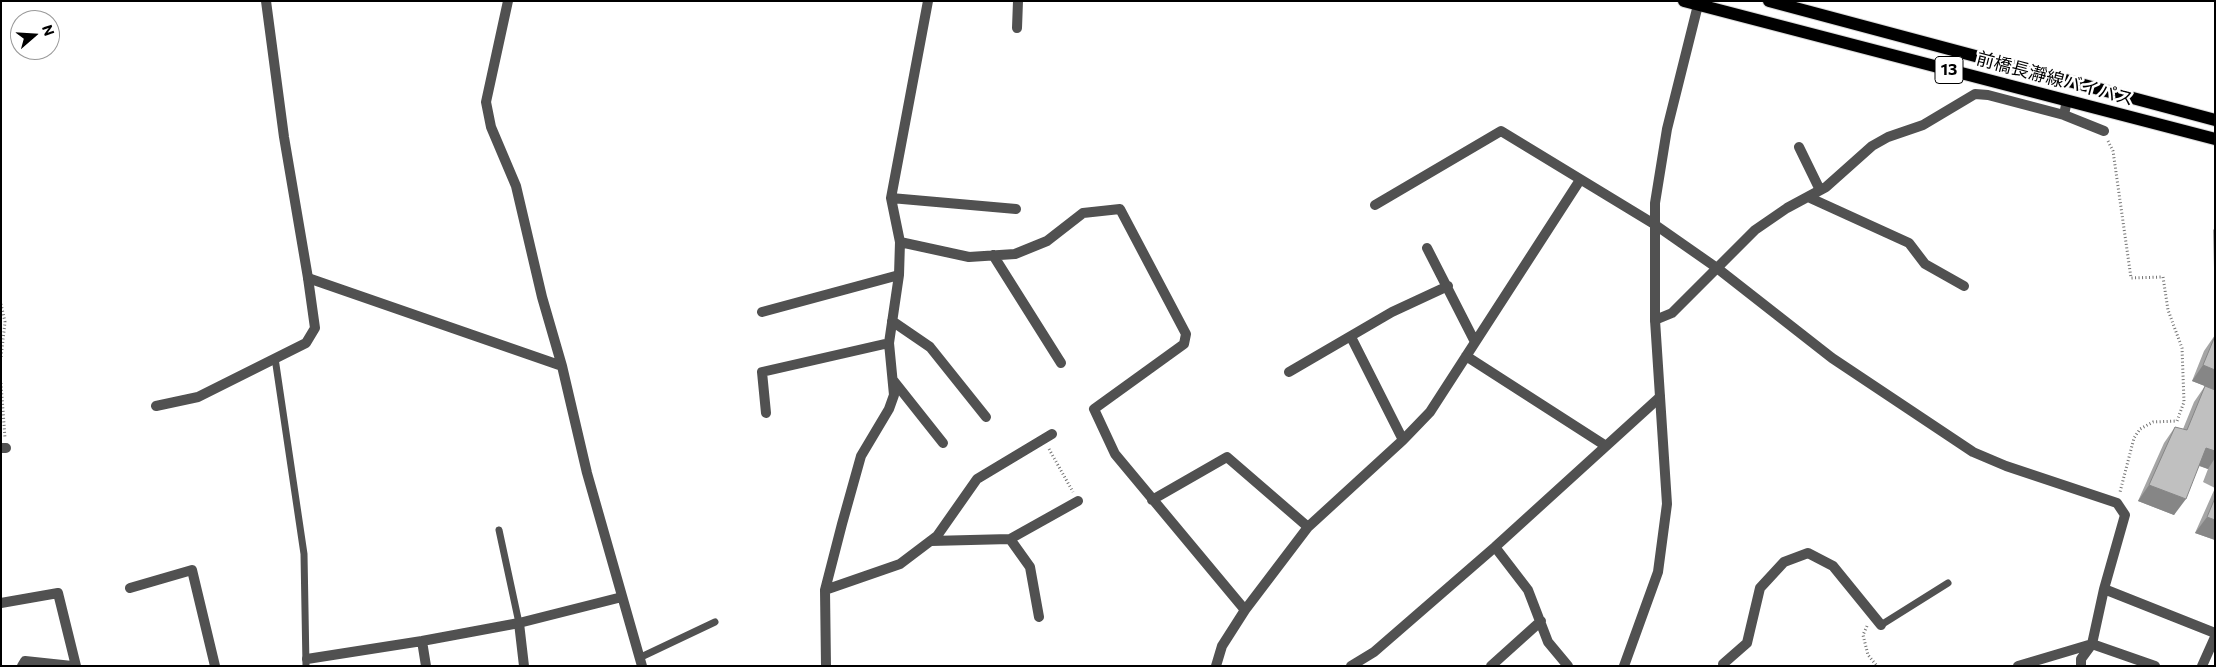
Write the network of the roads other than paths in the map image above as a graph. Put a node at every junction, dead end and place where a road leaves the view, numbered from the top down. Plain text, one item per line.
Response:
1 (266, 1) edge
2 (508, 1) edge
3 (928, 1) edge
4 (1018, 1) edge
5 (1684, 1) edge
6 (1769, 1) edge
7 (1698, 3) edge
8 (1017, 28) dead end
9 (2067, 100) junction
10 (2064, 115) junction
11 (2215, 120) edge
12 (2104, 131) road end
13 (2215, 139) edge
14 (1799, 147) dead end
15 (1580, 180) junction
16 (1820, 190) junction
17 (1808, 197) junction
18 (892, 198) junction
19 (1375, 205) dead end
20 (1016, 209) dead end
21 (1654, 224) junction
22 (900, 242) junction
23 (1427, 248) dead end
24 (993, 255) junction
25 (1717, 268) junction
26 (899, 275) junction
27 (308, 278) junction
28 (1448, 286) junction
29 (1964, 286) dead end
30 (762, 312) dead end
31 (1655, 320) junction
32 (892, 321) junction
33 (1351, 337) junction
34 (889, 342) junction
35 (1475, 342) junction
36 (1466, 356) junction
37 (275, 358) junction
38 (1062, 363) dead end
39 (562, 366) junction
40 (1288, 372) dead end
41 (893, 380) junction
42 (1660, 397) junction
43 (156, 406) dead end
44 (766, 413) dead end
45 (986, 417) dead end
46 (1048, 437) road end
47 (1403, 440) junction
48 (943, 443) dead end
49 (1606, 446) junction
50 (1152, 500) junction
51 (1078, 501) road end
52 (1308, 527) junction
53 (499, 530) dead end
54 (1010, 539) junction
55 (931, 541) junction
56 (1495, 547) junction
57 (1948, 583) dead end
58 (130, 588) dead end
59 (2104, 589) junction
60 (825, 590) junction
61 (622, 597) junction
62 (1, 603) edge
63 (1245, 610) junction
64 (1039, 617) dead end
65 (1541, 621) junction
66 (715, 622) dead end
67 (519, 623) junction
68 (1881, 624) joint
69 (2215, 633) edge
70 (2215, 637) edge
71 (422, 641) junction
72 (2092, 644) junction
73 (307, 662) edge
74 (641, 662) edge
75 (1723, 665) edge
76 (22, 666) edge
77 (72, 666) edge
78 (76, 666) edge
79 (215, 666) edge
80 (426, 666) edge
81 (524, 666) edge
82 (826, 666) edge
83 (1216, 666) edge
84 (1351, 666) edge
85 (1491, 666) edge
86 (1568, 666) edge
87 (1624, 666) edge
88 (2018, 666) edge
89 (2080, 666) edge
90 (2155, 666) edge
91 (2202, 666) edge

1 - 27 street
2 - 39 street
3 - 18 street
4 - 8 street
5 - 7 main road, 前橋長瀞線バイパス / 13
6 - 11 main road, 前橋長瀞線バイパス / 13
7 - 9 main road, 前橋長瀞線バイパス / 13
7 - 21 street
9 - 10 street
9 - 13 main road, 前橋長瀞線バイパス / 13
10 - 12 street
10 - 16 street
14 - 16 street
15 - 19 street
15 - 21 street
15 - 35 street
16 - 17 street
17 - 25 street
17 - 29 street
18 - 20 street
18 - 22 street
21 - 25 street
21 - 31 street
22 - 24 street
22 - 26 street
23 - 28 street
24 - 38 street
24 - 50 street
25 - 31 street
25 - 59 street
26 - 30 street
26 - 32 street
27 - 37 street
27 - 39 street
28 - 33 street
28 - 35 street
31 - 42 street
32 - 34 street
32 - 45 street
33 - 40 street
33 - 47 street
34 - 41 street
34 - 44 street
35 - 36 street
36 - 47 street
36 - 49 street
37 - 43 street
37 - 73 lane
39 - 61 street
41 - 48 street
41 - 60 street
42 - 49 street
42 - 87 street
46 - 55 street
47 - 52 street
49 - 56 street
50 - 52 street
50 - 63 street
51 - 54 street
52 - 63 street
53 - 67 lane
54 - 55 street
54 - 64 street
55 - 60 street
56 - 65 street
56 - 84 street
57 - 68 lane
58 - 79 street
59 - 69 street
59 - 72 street
60 - 82 street
61 - 67 street
61 - 74 street
62 - 78 street
63 - 83 street
65 - 85 street
65 - 86 street
66 - 74 lane
67 - 71 street
67 - 81 street
68 - 75 street
70 - 91 street
71 - 73 street
71 - 80 street
72 - 88 street
72 - 89 street
72 - 90 street
76 - 77 street

